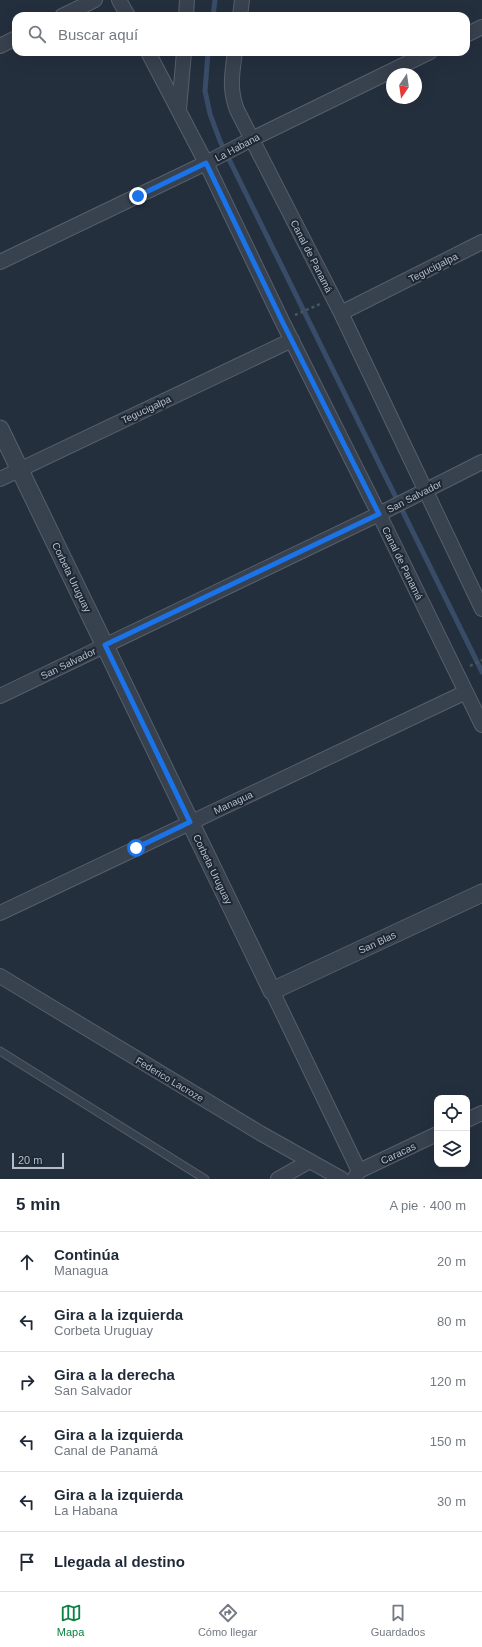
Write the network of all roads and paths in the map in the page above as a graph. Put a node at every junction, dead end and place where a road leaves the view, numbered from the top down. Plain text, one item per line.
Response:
1 (96, 0) edge
2 (119, 0) edge
3 (187, 0) edge
4 (242, 0) edge
5 (70, 12) edge
6 (126, 12) edge
7 (186, 12) edge
8 (240, 12) edge
9 (482, 27) edge
10 (470, 33) edge
11 (12, 40) edge
12 (0, 46) edge
13 (150, 56) edge
14 (184, 56) edge
15 (234, 56) edge
16 (422, 56) edge
17 (179, 109) junction
18 (252, 139) junction
19 (206, 163) junction
20 (482, 242) edge
21 (0, 262) edge
22 (333, 298) junction
23 (341, 313) junction
24 (282, 321) junction
25 (292, 340) junction
26 (0, 429) edge
27 (482, 462) edge
28 (20, 469) junction
29 (0, 479) edge
30 (425, 490) junction
31 (379, 514) junction
32 (482, 609) edge
33 (105, 645) junction
34 (466, 692) junction
35 (0, 696) edge
36 (482, 725) edge
37 (190, 822) junction
38 (482, 893) edge
39 (0, 913) edge
40 (0, 976) edge
41 (272, 991) junction
42 (0, 1051) edge
43 (482, 1113) edge
44 (470, 1119) edge
45 (434, 1136) edge
46 (310, 1161) junction
47 (357, 1175) edge
48 (205, 1179) edge
49 (278, 1179) edge
50 (342, 1179) edge

1 - 5 street
2 - 6 street
3 - 7 street
4 - 8 street
9 - 10 street
11 - 12 street
13 - 17 street, Canal de Panamá
14 - 17 street
15 - 18 street, Canal de Panamá
16 - 18 street, La Habana
17 - 19 street, Canal de Panamá
18 - 19 street, La Habana
18 - 22 street, Canal de Panamá
19 - 21 street, La Habana
19 - 24 street, Canal de Panamá
20 - 23 street, Tegucigalpa
22 - 23 street, Canal de Panamá
22 - 24 path
23 - 30 street, Canal de Panamá
24 - 25 street, Canal de Panamá
25 - 28 street, Tegucigalpa
25 - 31 street, Canal de Panamá
26 - 28 street, Corbeta Uruguay
27 - 30 street, San Salvador
28 - 29 street, Tegucigalpa
28 - 33 street, Corbeta Uruguay
30 - 31 street, San Salvador
30 - 32 street, Canal de Panamá
31 - 33 street, San Salvador
31 - 34 street, Canal de Panamá
33 - 35 street, San Salvador
33 - 37 street, Corbeta Uruguay
34 - 36 street, Canal de Panamá
34 - 37 street, Managua
37 - 39 street, Managua
37 - 41 street, Corbeta Uruguay
38 - 41 street, San Blas
40 - 46 street, Federico Lacroze
41 - 47 street, Corbeta Uruguay
42 - 48 lane
43 - 44 street
45 - 47 street, Caracas
46 - 49 street
46 - 50 street, Federico Lacroze

